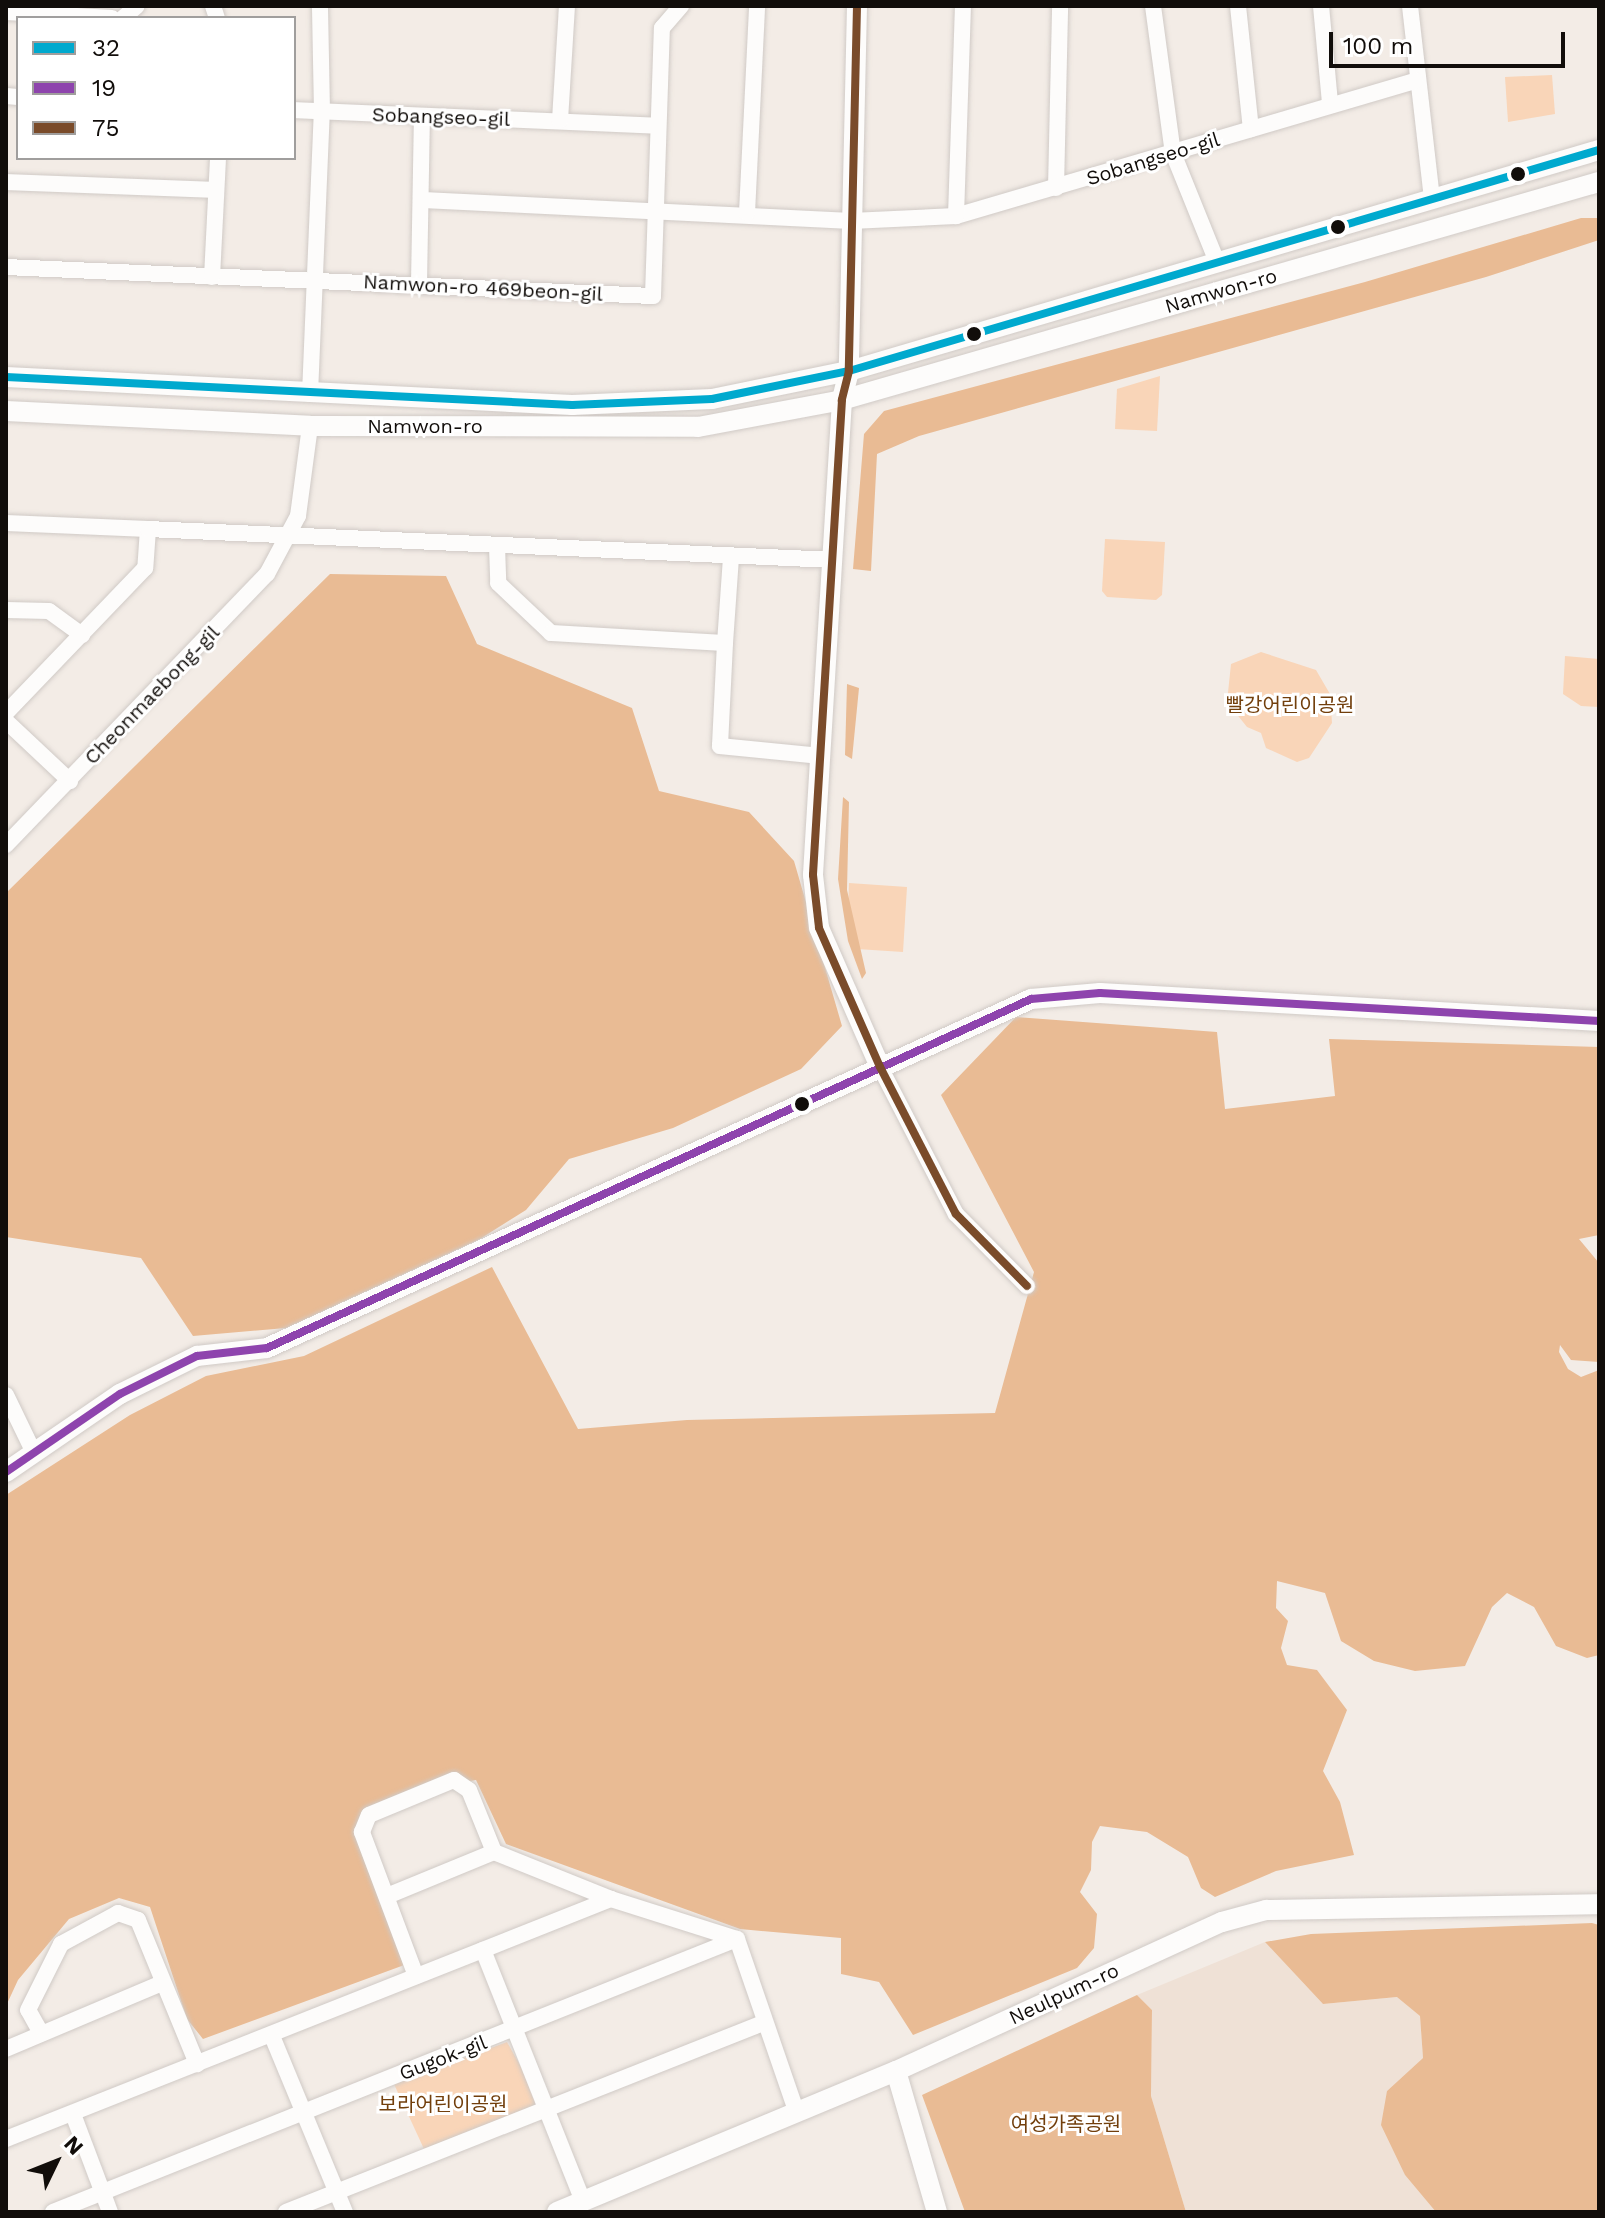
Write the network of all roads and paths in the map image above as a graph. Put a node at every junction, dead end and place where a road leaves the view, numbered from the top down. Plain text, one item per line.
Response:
1 (320, 6) edge
2 (567, 6) edge
3 (681, 6) edge
4 (757, 6) edge
5 (857, 6) edge
6 (963, 6) edge
7 (1060, 6) edge
8 (1153, 6) edge
9 (1238, 6) edge
10 (1321, 6) edge
11 (1410, 6) edge
12 (6, 12) edge
13 (77, 16) edge
14 (1416, 81) junction
15 (1330, 103) junction
16 (296, 110) edge
17 (322, 112) junction
18 (422, 117) junction
19 (560, 120) junction
20 (655, 126) junction
21 (1251, 129) junction
22 (1599, 150) edge
23 (1173, 153) junction
24 (218, 160) edge
25 (6, 182) edge
26 (1599, 182) edge
27 (1056, 188) junction
28 (216, 190) junction
29 (1432, 198) junction
30 (423, 200) junction
31 (654, 212) junction
32 (747, 213) junction
33 (956, 216) junction
34 (851, 221) junction
35 (1217, 262) junction
36 (6, 267) edge
37 (212, 277) junction
38 (312, 279) junction
39 (419, 284) junction
40 (849, 371) junction
41 (6, 377) edge
42 (310, 394) junction
43 (842, 400) junction
44 (6, 411) edge
45 (310, 426) junction
46 (6, 523) edge
47 (148, 529) junction
48 (289, 539) junction
49 (497, 546) junction
50 (731, 557) junction
51 (832, 560) junction
52 (6, 610) edge
53 (82, 635) junction
54 (725, 643) junction
55 (6, 713) edge
56 (6, 721) edge
57 (821, 756) junction
58 (70, 781) junction
59 (6, 845) edge
60 (1599, 1021) edge
61 (880, 1067) junction
62 (1027, 1286) dead end
63 (6, 1395) edge
64 (34, 1453) junction
65 (6, 1472) edge
66 (494, 1852) junction
67 (387, 1896) junction
68 (611, 1899) junction
69 (1599, 1904) edge
70 (737, 1939) junction
71 (483, 1950) junction
72 (416, 1976) junction
73 (162, 1983) junction
74 (763, 2023) junction
75 (515, 2030) junction
76 (41, 2033) junction
77 (272, 2036) junction
78 (6, 2049) edge
79 (197, 2064) junction
80 (896, 2071) junction
81 (546, 2109) junction
82 (303, 2113) junction
83 (797, 2113) junction
84 (73, 2114) junction
85 (6, 2139) edge
86 (103, 2193) junction
87 (336, 2193) junction
88 (583, 2201) junction
89 (53, 2212) edge
90 (110, 2212) edge
91 (286, 2212) edge
92 (345, 2212) edge
93 (557, 2212) edge
94 (937, 2212) edge

1 - 17 street
2 - 19 street
3 - 20 street
4 - 32 street
5 - 34 street
6 - 33 street
7 - 27 street, Sobangseo-gil
8 - 23 street
9 - 21 street
10 - 15 street
11 - 14 street
12 - 13 street
14 - 15 street, Sobangseo-gil
14 - 29 street
15 - 21 street, Sobangseo-gil
16 - 17 street
17 - 18 street, Sobangseo-gil
17 - 38 street
18 - 19 street, Sobangseo-gil
18 - 30 street
19 - 20 street, Sobangseo-gil
20 - 31 street
21 - 23 street, Sobangseo-gil
22 - 29 street, Namwon-ro
23 - 27 street, Sobangseo-gil
23 - 35 street
24 - 28 street
25 - 28 street
26 - 43 street, Namwon-ro
27 - 33 street, Sobangseo-gil
28 - 37 street
29 - 35 street, Namwon-ro
30 - 31 street, Sobangseo-gil
30 - 39 street
31 - 32 street, Sobangseo-gil
31 - 39 street, Namwon-ro 469beon-gil
32 - 34 street, Sobangseo-gil
33 - 34 street, Sobangseo-gil
34 - 40 street
35 - 40 street, Namwon-ro
36 - 37 street, Namwon-ro 469beon-gil
37 - 38 street, Namwon-ro 469beon-gil
38 - 39 street, Namwon-ro 469beon-gil
38 - 42 street
40 - 42 street, Namwon-ro
40 - 43 street
41 - 42 street, Namwon-ro
42 - 45 street
43 - 45 street, Namwon-ro
43 - 51 street
44 - 45 street, Namwon-ro
45 - 48 street, Cheonmaebong-gil
46 - 47 street
47 - 48 street
47 - 53 street
48 - 49 street
48 - 58 street, Cheonmaebong-gil
49 - 50 street
49 - 54 street
50 - 51 street
50 - 54 street
51 - 57 street
52 - 53 street
53 - 55 street
54 - 57 street
56 - 58 street
57 - 61 street
58 - 59 street, Cheonmaebong-gil
60 - 61 street
61 - 62 street
61 - 64 street
63 - 64 street
64 - 65 street
66 - 67 street
66 - 67 street
66 - 68 street
67 - 72 street
68 - 70 street
68 - 71 street
69 - 80 street, Neulpum-ro
70 - 74 street
70 - 75 street, Gugok-gil
71 - 72 street
71 - 75 street
72 - 77 street
73 - 76 street
73 - 76 street
73 - 79 street
74 - 81 street
74 - 83 street
75 - 81 street
75 - 82 street, Gugok-gil
76 - 78 street
77 - 79 street
77 - 82 street
79 - 84 street
80 - 83 street, Neulpum-ro
80 - 94 street
81 - 87 street
81 - 88 street
82 - 86 street, Gugok-gil
82 - 87 street
83 - 88 street, Neulpum-ro
84 - 85 street
84 - 86 street
86 - 89 street, Gugok-gil
86 - 90 street
87 - 91 street
87 - 92 street
88 - 93 street, Neulpum-ro

